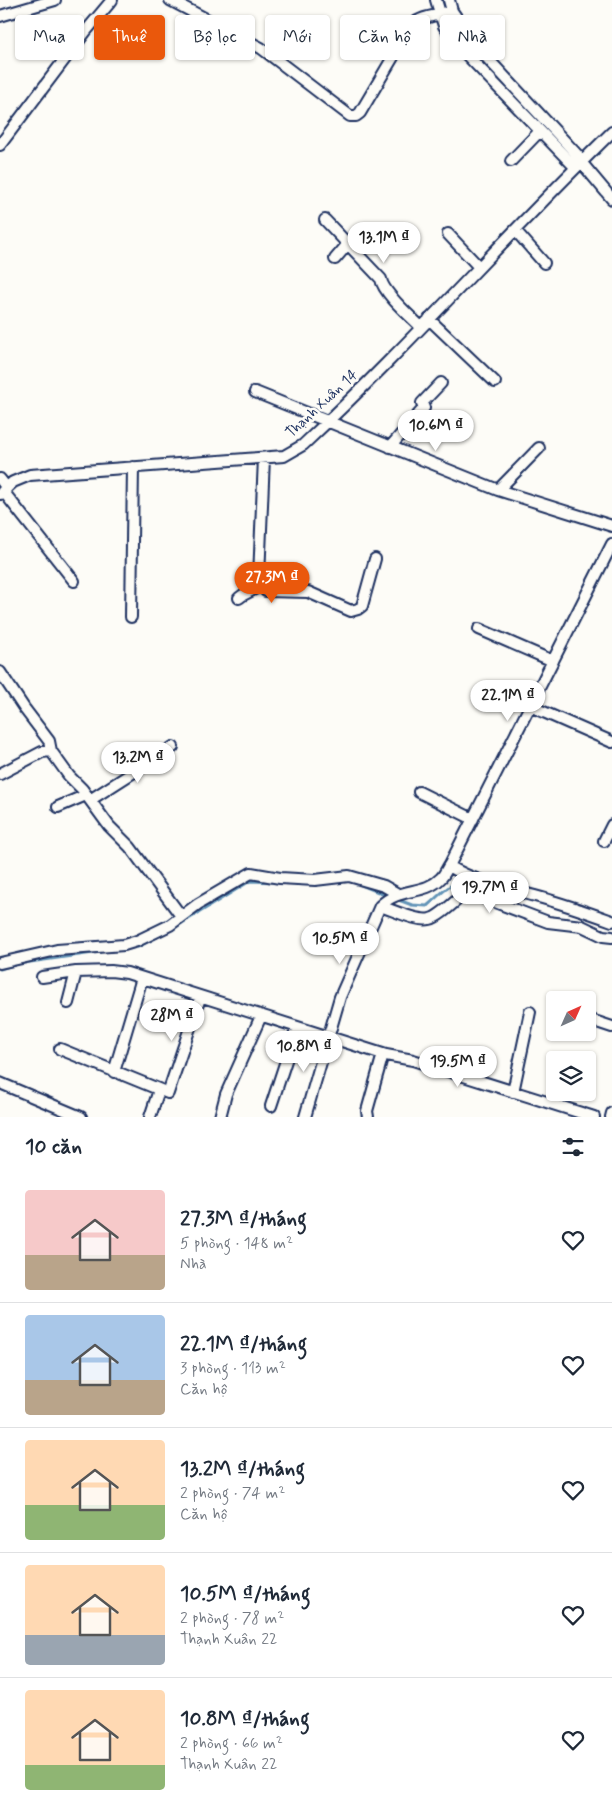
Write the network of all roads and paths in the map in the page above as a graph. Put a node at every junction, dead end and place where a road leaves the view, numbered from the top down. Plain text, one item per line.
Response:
1 (55, 0) edge
2 (112, 0) edge
3 (170, 0) edge
4 (436, 0) edge
5 (449, 0) edge
6 (452, 10) junction
7 (440, 15) edge
8 (441, 15) joint
9 (0, 16) edge
10 (472, 60) edge
11 (540, 131) junction
12 (612, 132) edge
13 (0, 145) edge
14 (511, 161) dead end
15 (579, 163) junction
16 (612, 199) edge
17 (325, 220) dead end
18 (515, 230) junction
19 (448, 234) dead end
20 (347, 245) junction
21 (335, 259) dead end
22 (544, 263) dead end
23 (478, 267) junction
24 (429, 319) junction
25 (421, 327) junction
26 (495, 382) dead end
27 (441, 383) dead end
28 (255, 392) dead end
29 (328, 422) junction
30 (390, 447) junction
31 (539, 448) dead end
32 (264, 458) junction
33 (134, 467) junction
34 (0, 479) edge
35 (498, 490) junction
36 (3, 491) edge
37 (612, 526) edge
38 (612, 544) edge
39 (375, 559) dead end
40 (74, 581) dead end
41 (262, 585) junction
42 (239, 598) dead end
43 (130, 617) dead end
44 (479, 629) dead end
45 (553, 660) junction
46 (0, 672) edge
47 (530, 706) junction
48 (612, 742) edge
49 (173, 747) dead end
50 (51, 751) junction
51 (0, 774) edge
52 (419, 792) dead end
53 (88, 798) junction
54 (58, 807) dead end
55 (473, 819) junction
56 (612, 825) edge
57 (604, 841) dead end
58 (449, 866) junction
59 (398, 894) junction
60 (380, 906) junction
61 (181, 916) junction
62 (612, 921) edge
63 (612, 938) edge
64 (0, 963) edge
65 (76, 972) junction
66 (42, 977) dead end
67 (142, 978) junction
68 (200, 998) junction
69 (68, 1004) dead end
70 (530, 1012) dead end
71 (261, 1016) junction
72 (596, 1022) edge
73 (297, 1027) junction
74 (612, 1027) edge
75 (328, 1037) junction
76 (60, 1049) dead end
77 (383, 1054) junction
78 (114, 1072) junction
79 (0, 1083) edge
80 (159, 1090) junction
81 (513, 1092) junction
82 (271, 1106) dead end
83 (81, 1117) edge
84 (150, 1117) edge
85 (220, 1117) edge
86 (304, 1117) edge
87 (368, 1117) edge
88 (594, 1117) edge

1 - 9 street
2 - 13 street
3 - 7 street
4 - 8 street
5 - 6 street
6 - 8 street
6 - 15 street
10 - 11 street
11 - 14 street
11 - 15 street
12 - 15 street, Thạnh Xuân 14
15 - 16 street
15 - 18 street, Thạnh Xuân 14
17 - 20 street
18 - 22 street
18 - 23 street, Thạnh Xuân 14
19 - 23 street
20 - 21 street
20 - 25 street
23 - 24 street, Thạnh Xuân 14
24 - 25 street, Thạnh Xuân 14
24 - 26 street
25 - 29 street, Thạnh Xuân 14
27 - 30 street
28 - 29 street
29 - 30 street
29 - 32 street, Thạnh Xuân 14
30 - 35 street
31 - 35 street
32 - 33 street, Thạnh Xuân 14
32 - 41 street
33 - 36 street, Thạnh Xuân 14
33 - 43 street
34 - 36 street
35 - 37 street
36 - 40 street
38 - 45 street
39 - 41 street
41 - 42 street
44 - 45 street
45 - 47 street
46 - 50 street
47 - 48 street
47 - 55 street
49 - 53 street
50 - 51 street
50 - 53 street
52 - 55 street
53 - 54 street
53 - 61 street
55 - 58 street
56 - 57 street
58 - 59 street
58 - 62 street
59 - 60 street
59 - 61 street
60 - 63 street
60 - 75 street
61 - 64 street
65 - 66 street
65 - 67 street
65 - 69 street
67 - 68 street
67 - 78 street
68 - 71 street
68 - 80 street
70 - 81 street
71 - 73 street
71 - 85 street
72 - 74 street
73 - 75 street
73 - 82 street
75 - 77 street
75 - 86 street
76 - 78 street
77 - 81 street
77 - 87 street
78 - 80 street
79 - 83 street
80 - 84 street
81 - 88 street

